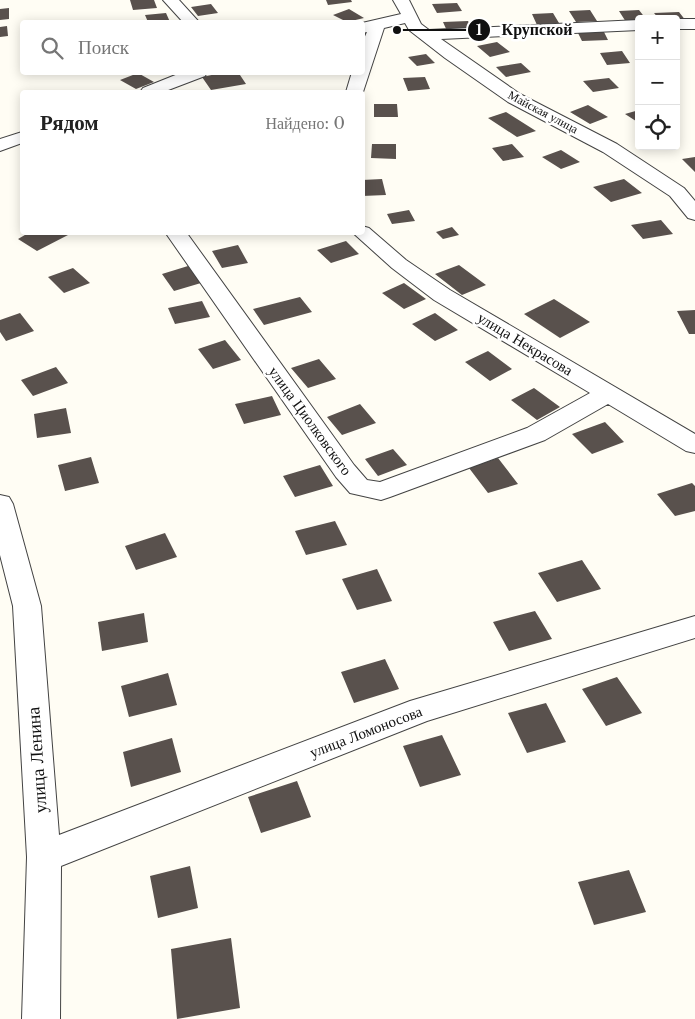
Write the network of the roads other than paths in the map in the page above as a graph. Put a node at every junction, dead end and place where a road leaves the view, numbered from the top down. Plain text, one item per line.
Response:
1 (171, 0) edge
2 (401, 0) edge
3 (410, 17) junction
4 (189, 20) edge
5 (680, 24) edge
6 (695, 24) edge
7 (635, 25) edge
8 (370, 26) edge
9 (426, 35) junction
10 (365, 52) edge
11 (192, 75) edge
12 (360, 75) edge
13 (154, 90) edge
14 (355, 90) edge
15 (20, 139) edge
16 (0, 145) edge
17 (695, 214) edge
18 (177, 235) edge
19 (365, 235) edge
20 (607, 394) junction
21 (695, 445) edge
22 (0, 504) edge
23 (695, 627) edge
24 (44, 856) junction
25 (41, 1019) edge

1 - 4 street
2 - 3 street, Майская улица
3 - 8 street
3 - 9 street, Майская улица
5 - 6 street
7 - 9 street
8 - 10 street
9 - 17 street, Майская улица
11 - 13 street
12 - 14 street
15 - 16 street
18 - 20 street, улица Циолковского
19 - 20 street, улица Некрасова
20 - 21 street, улица Некрасова
22 - 24 street, улица Ленина
23 - 24 street, улица Ломоносова
24 - 25 street, улица Ленина

